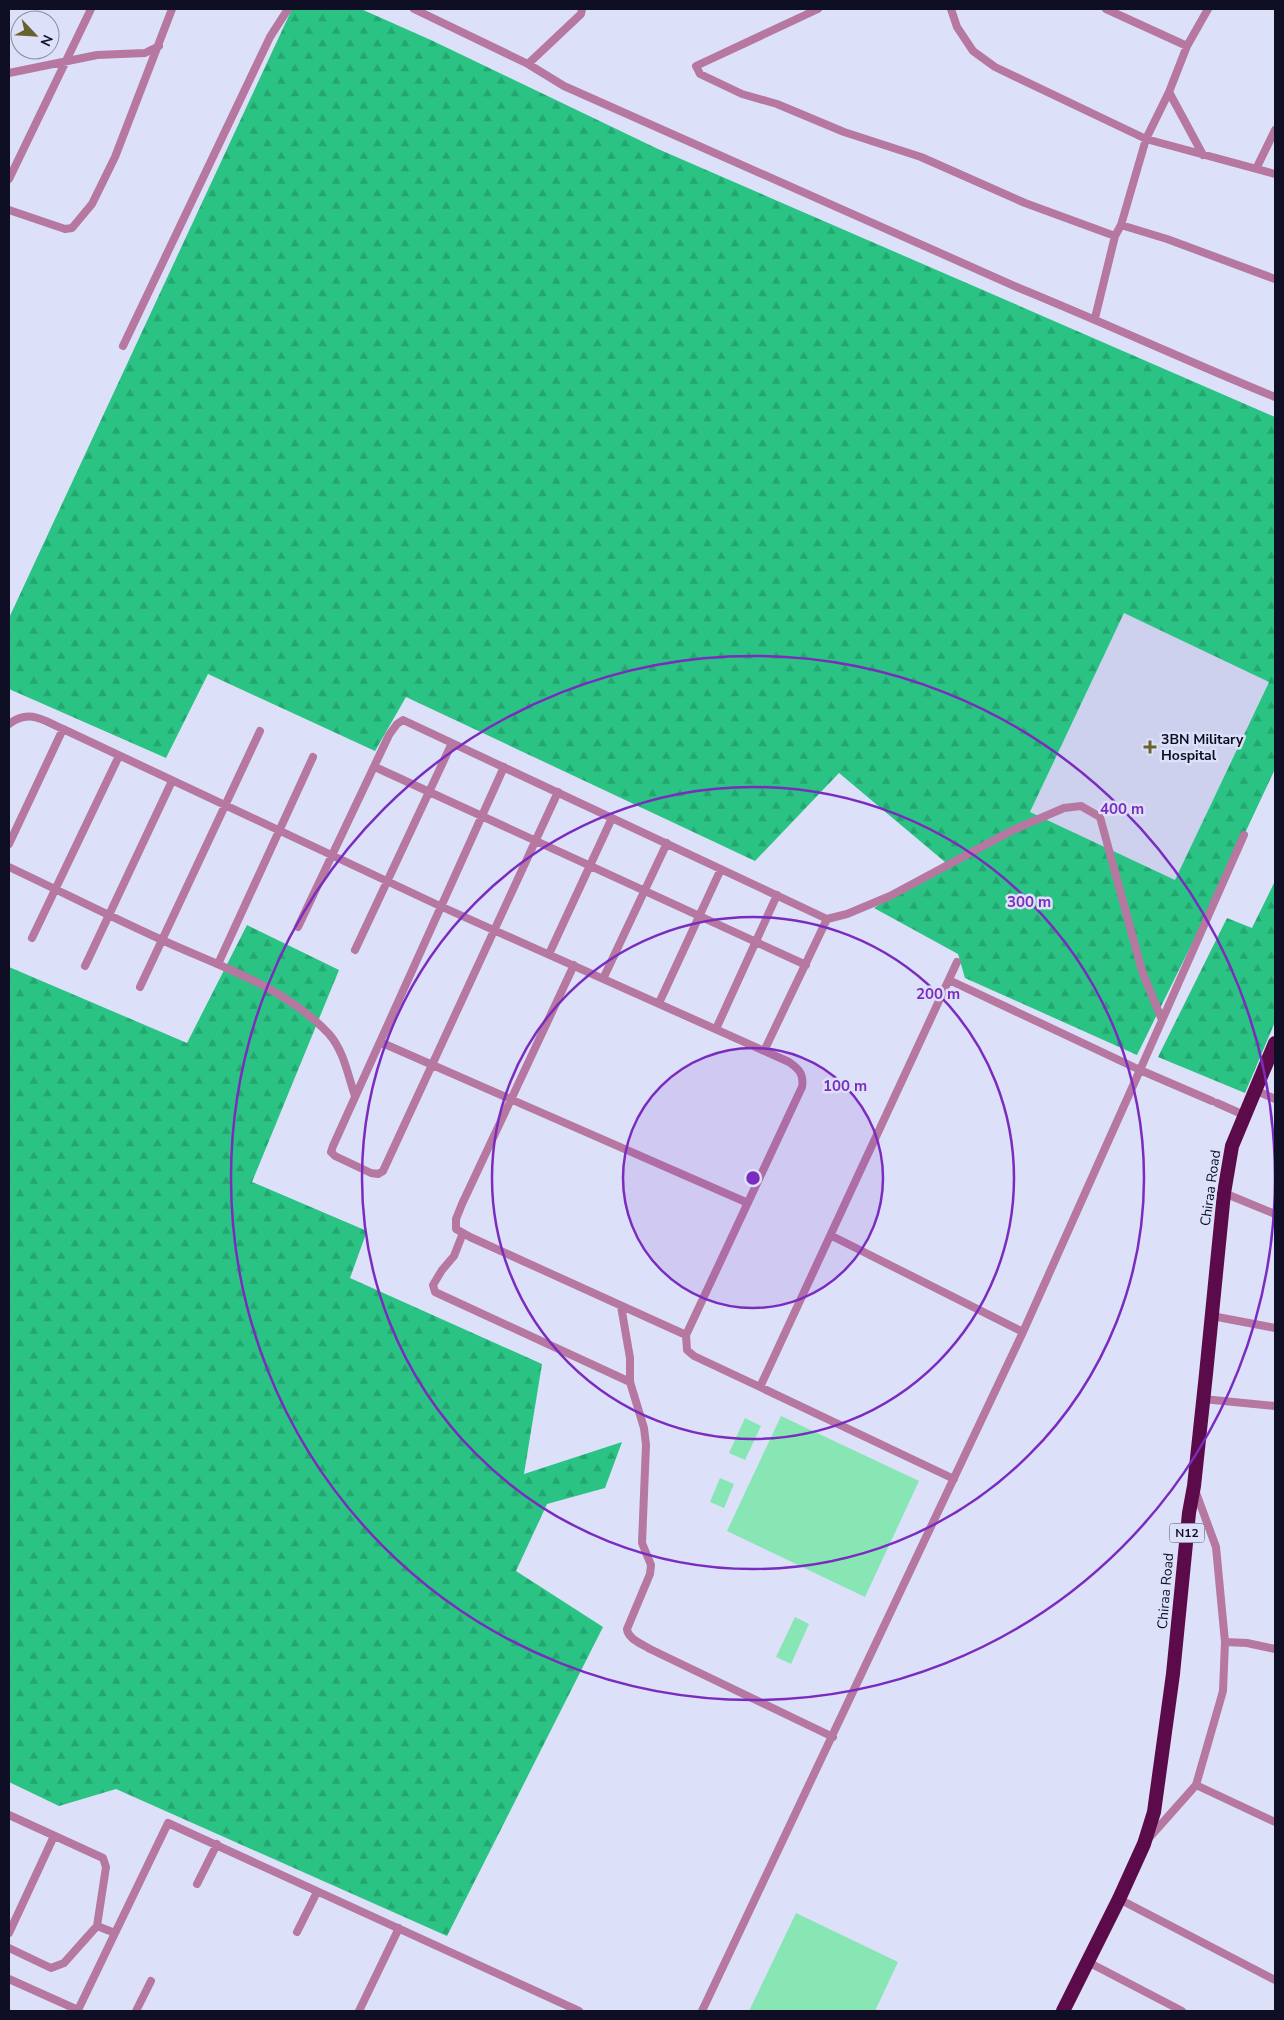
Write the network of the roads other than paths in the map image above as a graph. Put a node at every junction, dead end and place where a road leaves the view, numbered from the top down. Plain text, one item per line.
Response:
1 (92, 9) edge
2 (172, 9) edge
3 (288, 9) edge
4 (414, 9) edge
5 (582, 9) edge
6 (818, 9) edge
7 (951, 9) edge
8 (1106, 9) edge
9 (1208, 9) edge
10 (159, 46) junction
11 (1187, 46) junction
12 (66, 60) junction
13 (528, 64) junction
14 (9, 73) edge
15 (1169, 92) junction
16 (1275, 130) edge
17 (1146, 139) junction
18 (1204, 156) junction
19 (1257, 167) junction
20 (1275, 174) edge
21 (9, 179) edge
22 (9, 210) edge
23 (1121, 225) junction
24 (1115, 236) junction
25 (1275, 279) edge
26 (1095, 318) junction
27 (123, 346) dead end
28 (1275, 398) edge
29 (9, 724) edge
30 (63, 729) junction
31 (260, 731) dead end
32 (452, 743) junction
33 (119, 756) junction
34 (313, 757) dead end
35 (375, 766) junction
36 (504, 767) junction
37 (172, 780) junction
38 (429, 792) junction
39 (558, 792) junction
40 (224, 805) junction
41 (481, 816) junction
42 (612, 818) junction
43 (278, 830) junction
44 (1244, 835) dead end
45 (536, 841) junction
46 (666, 843) junction
47 (9, 844) edge
48 (333, 856) junction
49 (590, 866) junction
50 (9, 867) edge
51 (722, 869) junction
52 (387, 881) junction
53 (55, 889) junction
54 (644, 891) junction
55 (777, 895) junction
56 (440, 906) junction
57 (108, 914) junction
58 (700, 916) junction
59 (828, 919) junction
60 (298, 927) dead end
61 (496, 930) junction
62 (32, 938) dead end
63 (162, 940) junction
64 (756, 942) junction
65 (355, 950) dead end
66 (549, 954) junction
67 (957, 962) dead end
68 (218, 964) junction
69 (574, 965) junction
70 (806, 965) junction
71 (85, 966) dead end
72 (603, 979) junction
73 (949, 980) junction
74 (140, 987) dead end
75 (659, 1004) junction
76 (1162, 1020) junction
77 (716, 1029) junction
78 (380, 1042) junction
79 (1275, 1043) edge
80 (764, 1051) junction
81 (432, 1066) junction
82 (1140, 1070) junction
83 (1255, 1090) junction
84 (355, 1096) junction
85 (1275, 1098) edge
86 (511, 1100) junction
87 (1244, 1115) junction
88 (1224, 1194) junction
89 (748, 1203) junction
90 (1275, 1214) edge
91 (463, 1233) junction
92 (832, 1236) junction
93 (621, 1306) junction
94 (1212, 1316) junction
95 (1275, 1328) edge
96 (1023, 1332) junction
97 (686, 1335) junction
98 (630, 1382) junction
99 (760, 1387) junction
100 (1203, 1398) junction
101 (1275, 1406) edge
102 (954, 1479) junction
103 (1194, 1486) junction
104 (1225, 1642) junction
105 (1275, 1649) edge
106 (833, 1737) junction
107 (1196, 1786) junction
108 (9, 1815) edge
109 (1275, 1822) edge
110 (54, 1836) junction
111 (217, 1844) junction
112 (1144, 1844) junction
113 (197, 1884) dead end
114 (317, 1892) junction
115 (1119, 1899) junction
116 (97, 1926) junction
117 (399, 1928) junction
118 (297, 1932) dead end
119 (9, 1933) edge
120 (115, 1933) junction
121 (9, 1948) edge
122 (1088, 1962) junction
123 (9, 1979) edge
124 (1275, 1980) edge
125 (152, 1981) dead end
126 (79, 2011) edge
127 (136, 2011) edge
128 (359, 2011) edge
129 (580, 2011) edge
130 (702, 2011) edge
131 (1062, 2011) edge
132 (1182, 2011) edge

1 - 12 street
2 - 10 street
3 - 27 street
4 - 13 street
5 - 13 street
6 - 24 street
7 - 17 street
8 - 11 street
9 - 11 street
10 - 12 street
10 - 22 street
11 - 15 street
12 - 14 street
12 - 21 street
13 - 26 street
15 - 17 street
15 - 18 street
16 - 19 street
17 - 18 street
17 - 23 street
18 - 19 street
19 - 20 street
23 - 24 street
23 - 25 street
24 - 26 street
26 - 28 street
29 - 30 street
30 - 33 street
30 - 47 street
31 - 40 street
32 - 35 street
32 - 36 street
32 - 38 street
33 - 37 street
33 - 53 street
34 - 43 street
35 - 38 street
35 - 48 street
36 - 39 street
36 - 41 street
37 - 40 street
37 - 57 street
38 - 41 street
38 - 52 street
39 - 42 street
39 - 45 street
40 - 43 street
40 - 63 street
41 - 45 street
41 - 56 street
42 - 46 street
42 - 49 street
43 - 48 street
43 - 68 street
44 - 76 street
45 - 49 street
45 - 61 street
46 - 51 street
46 - 54 street
48 - 52 street
48 - 60 street
49 - 54 street
49 - 66 street
50 - 53 street
51 - 55 street
51 - 58 street
52 - 56 street
52 - 65 street
53 - 57 street
53 - 62 street
54 - 58 street
54 - 72 street
55 - 59 street
55 - 64 street
56 - 61 street
56 - 78 street
57 - 63 street
57 - 71 street
58 - 64 street
58 - 75 street
59 - 70 street
59 - 76 street
61 - 66 street
61 - 81 street
63 - 68 street
63 - 74 street
64 - 70 street
64 - 77 street
66 - 69 street
67 - 73 street
68 - 84 street
69 - 72 street
69 - 86 street
70 - 80 street
72 - 75 street
73 - 82 street
73 - 92 street
75 - 77 street
76 - 82 street
77 - 80 street
78 - 81 street
78 - 84 street
79 - 83 highway, Chiraa Road / N12
80 - 89 street
81 - 84 street
81 - 86 street
82 - 87 street
82 - 96 street
83 - 85 street
83 - 87 highway, Chiraa Road / N12
86 - 89 street
86 - 91 street
87 - 88 highway, Chiraa Road / N12
88 - 90 street
88 - 94 highway, Chiraa Road / N12
89 - 97 street
91 - 93 street
91 - 98 street
92 - 96 street
92 - 99 street
93 - 97 street
93 - 98 street
94 - 95 street
94 - 100 highway, Chiraa Road / N12
96 - 102 street
97 - 99 street
98 - 106 street
99 - 102 street
100 - 101 street
100 - 103 highway, Chiraa Road / N12
102 - 106 street
103 - 104 street
103 - 112 highway, Chiraa Road / N12
104 - 105 street
104 - 107 street
106 - 130 street
107 - 109 street
107 - 112 street
108 - 110 street
110 - 116 street
110 - 119 street
111 - 113 street
111 - 114 street
111 - 120 street
112 - 115 highway, Chiraa Road / N12
114 - 117 street
114 - 118 street
115 - 122 highway, Chiraa Road / N12
115 - 124 street
116 - 120 street
116 - 121 street
117 - 128 street
117 - 129 street
120 - 126 street
122 - 131 highway, Chiraa Road / N12
122 - 132 street
123 - 126 street
125 - 127 street

